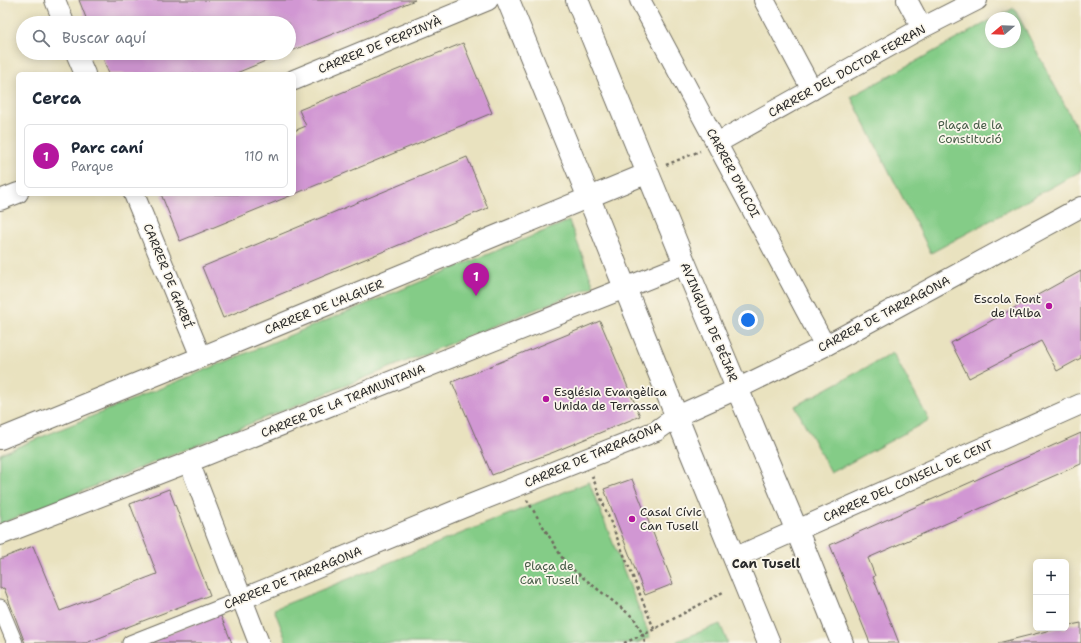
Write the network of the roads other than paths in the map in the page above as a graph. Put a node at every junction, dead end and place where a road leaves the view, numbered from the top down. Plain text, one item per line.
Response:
1 (54, 0) edge
2 (488, 0) edge
3 (508, 0) edge
4 (577, 0) edge
5 (640, 0) edge
6 (764, 0) edge
7 (907, 0) edge
8 (977, 0) edge
9 (61, 16) edge
10 (922, 28) junction
11 (79, 60) edge
12 (84, 72) edge
13 (296, 79) edge
14 (812, 90) junction
15 (717, 143) junction
16 (648, 173) junction
17 (16, 194) edge
18 (135, 196) edge
19 (589, 198) junction
20 (0, 200) edge
21 (1081, 207) edge
22 (684, 264) junction
23 (625, 288) junction
24 (825, 346) junction
25 (201, 357) junction
26 (737, 389) junction
27 (1081, 404) edge
28 (677, 416) junction
29 (0, 439) edge
30 (189, 462) junction
31 (797, 531) junction
32 (0, 535) edge
33 (734, 558) junction
34 (242, 599) junction
35 (0, 607) edge
36 (15, 643) edge
37 (130, 643) edge
38 (259, 643) edge
39 (769, 643) edge
40 (842, 643) edge

1 - 9 street
2 - 13 street, CARRER DE PERPINYÀ
3 - 19 main road
4 - 16 main road, AVINGUDA DE BÉJAR
5 - 15 street, CARRER D'ALCOI
6 - 14 street
7 - 10 street
8 - 10 street, CARRER DEL DOCTOR FERRAN
10 - 14 street, CARRER DEL DOCTOR FERRAN
11 - 12 street
14 - 15 street, CARRER DEL DOCTOR FERRAN
15 - 24 street, CARRER D'ALCOI
16 - 19 street, CARRER DE L'ALGUER
16 - 22 main road, AVINGUDA DE BÉJAR
17 - 20 street
18 - 25 street, CARRER DE GARBÍ
19 - 23 main road
19 - 25 street, CARRER DE L'ALGUER
21 - 24 street, CARRER DE TARRAGONA
22 - 23 street, CARRER DE LA TRAMUNTANA
22 - 26 main road, AVINGUDA DE BÉJAR
23 - 28 main road
23 - 30 street, CARRER DE LA TRAMUNTANA
24 - 26 street, CARRER DE TARRAGONA
25 - 29 street, CARRER DE L'ALGUER
26 - 28 street, CARRER DE TARRAGONA
26 - 31 main road, AVINGUDA DE BÉJAR
27 - 31 street, CARRER DEL CONSELL DE CENT
28 - 33 main road
28 - 34 street, CARRER DE TARRAGONA
30 - 32 street, CARRER DE LA TRAMUNTANA
30 - 34 street
31 - 33 street, CARRER DEL CONSELL DE CENT
31 - 40 main road, AVINGUDA DE BÉJAR
33 - 39 main road
34 - 37 street, CARRER DE TARRAGONA
34 - 38 street
35 - 36 street

